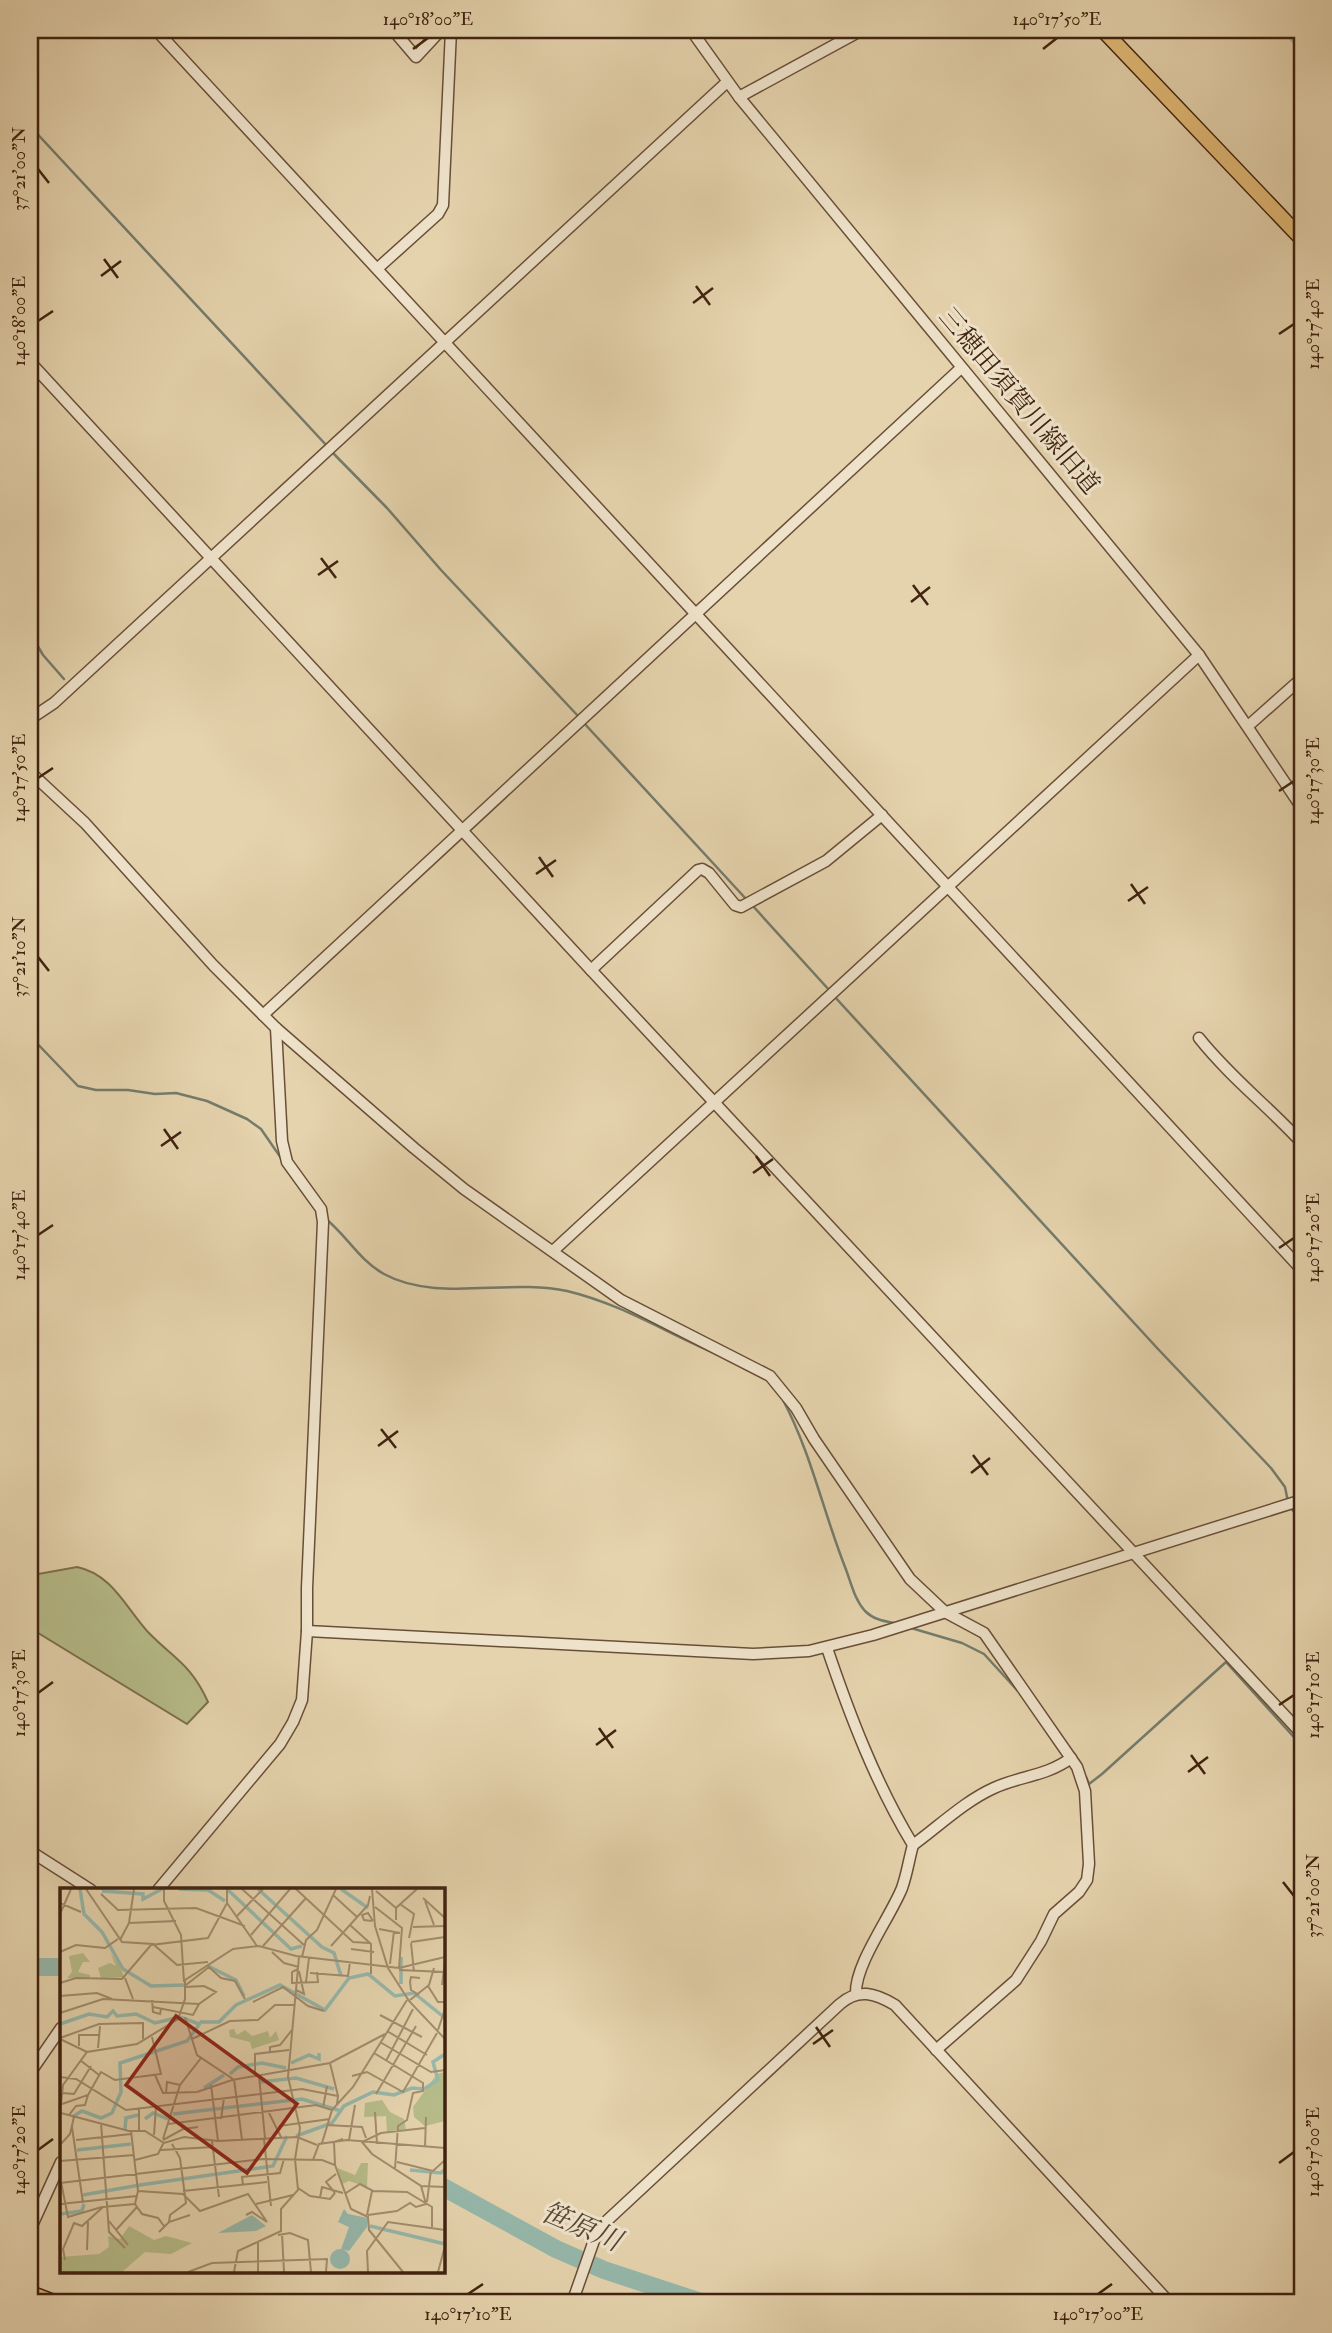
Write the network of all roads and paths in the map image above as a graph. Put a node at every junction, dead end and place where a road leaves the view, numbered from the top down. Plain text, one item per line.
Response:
1 (156, 30) edge
2 (393, 30) edge
3 (442, 30) edge
4 (451, 30) edge
5 (691, 30) edge
6 (862, 30) edge
7 (1103, 30) edge
8 (727, 82) junction
9 (739, 97) junction
10 (1302, 239) edge
11 (378, 268) junction
12 (445, 341) junction
13 (30, 362) edge
14 (961, 368) junction
15 (211, 558) junction
16 (697, 613) junction
17 (1199, 655) junction
18 (1302, 678) edge
19 (30, 719) edge
20 (1248, 726) junction
21 (32, 778) edge
22 (1302, 808) edge
23 (882, 815) junction
24 (462, 831) junction
25 (948, 885) junction
26 (591, 970) junction
27 (263, 1015) junction
28 (276, 1028) junction
29 (1199, 1038) dead end
30 (715, 1101) junction
31 (1298, 1132) edge
32 (1302, 1143) edge
33 (553, 1251) junction
34 (1302, 1270) edge
35 (1302, 1500) edge
36 (1134, 1554) junction
37 (945, 1612) junction
38 (307, 1631) junction
39 (827, 1648) junction
40 (1302, 1734) edge
41 (1071, 1758) junction
42 (914, 1845) junction
43 (30, 1852) edge
44 (88, 1888) edge
45 (160, 1888) edge
46 (856, 1993) junction
47 (60, 2029) edge
48 (936, 2050) junction
49 (30, 2073) edge
50 (60, 2164) edge
51 (34, 2206) edge
52 (30, 2230) edge
53 (30, 2293) edge
54 (56, 2303) edge
55 (572, 2303) edge
56 (1170, 2303) edge

1 - 11 street
2 - 3 street
4 - 11 street
5 - 8 street, 三穂田須賀川線旧道
6 - 9 street
7 - 10 main road
8 - 9 street, 三穂田須賀川線旧道
8 - 12 street
9 - 14 street, 三穂田須賀川線旧道
11 - 12 street
12 - 15 street
12 - 16 street
13 - 15 street
14 - 16 street
14 - 17 street, 三穂田須賀川線旧道
15 - 19 street
15 - 24 street
16 - 23 street
16 - 24 street
17 - 20 street, 三穂田須賀川線旧道
17 - 25 street
18 - 20 street
20 - 22 street, 三穂田須賀川線旧道
21 - 27 street
23 - 25 street
23 - 26 street
24 - 26 street
24 - 27 street
25 - 30 street
25 - 34 street
26 - 30 street
27 - 28 street
28 - 33 street
28 - 38 street
29 - 31 street
30 - 33 street
30 - 36 street
31 - 32 street
33 - 37 street
35 - 36 street
36 - 37 street
36 - 40 street
37 - 39 street
37 - 41 street
38 - 39 street
38 - 45 street
39 - 42 street
41 - 42 street
41 - 48 street
42 - 46 street
43 - 44 street
46 - 48 street
46 - 55 street
47 - 49 street
48 - 56 street
50 - 51 street
51 - 52 street
53 - 54 main road

